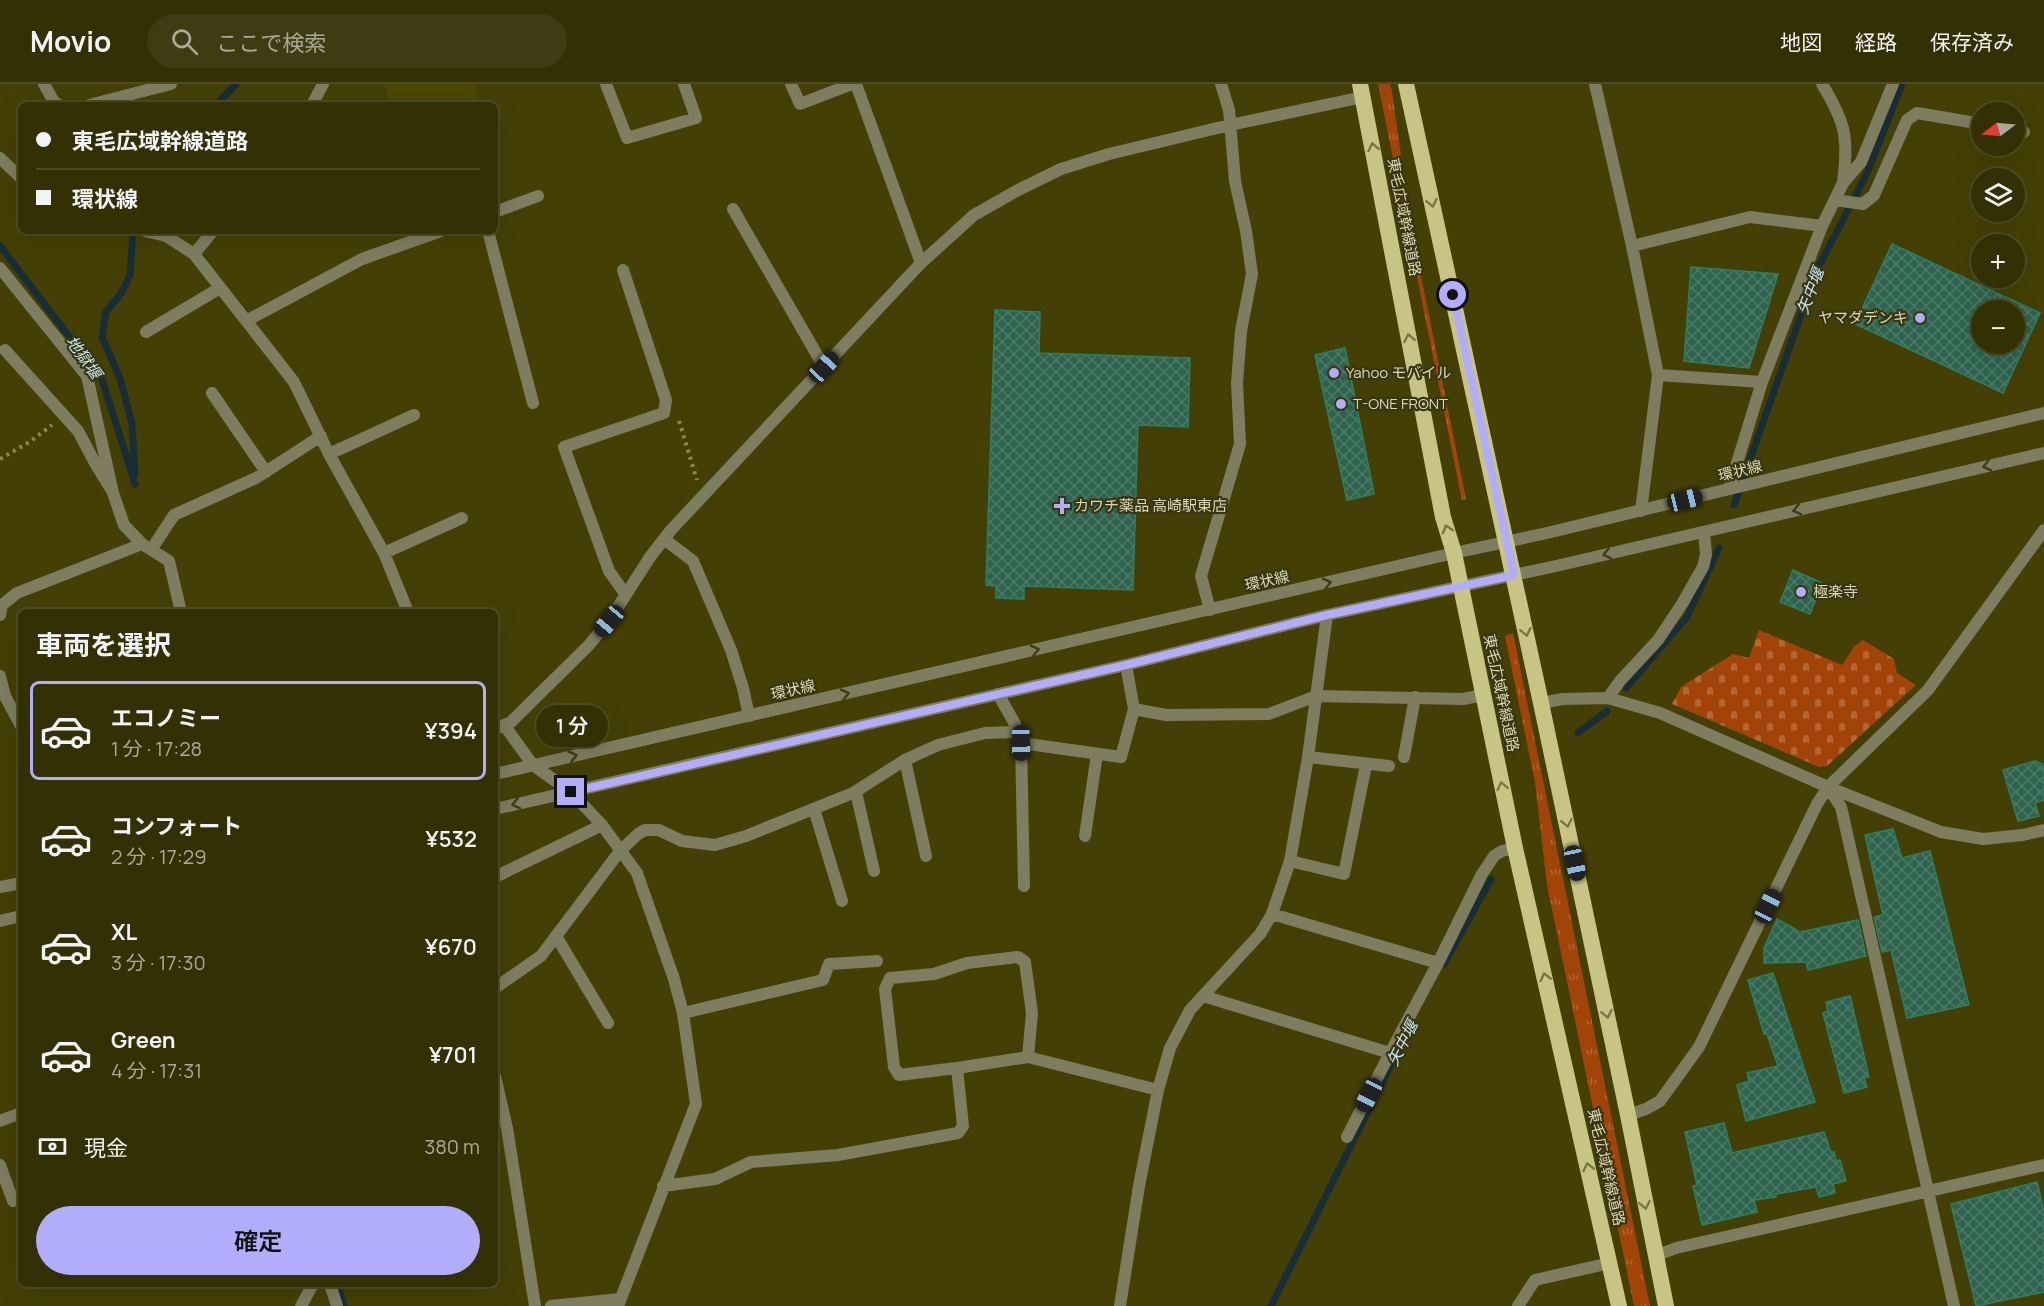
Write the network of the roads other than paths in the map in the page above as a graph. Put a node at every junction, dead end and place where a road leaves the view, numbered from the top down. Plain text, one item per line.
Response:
1 (44, 84) edge
2 (171, 84) edge
3 (323, 84) edge
4 (606, 84) edge
5 (684, 84) edge
6 (791, 84) edge
7 (854, 84) edge
8 (1221, 84) edge
9 (1406, 84) edge
10 (1596, 84) edge
11 (1822, 84) edge
12 (1893, 84) edge
13 (1362, 91) edge
14 (54, 102) edge
15 (101, 102) edge
16 (314, 102) edge
17 (1971, 122) edge
18 (1230, 125) junction
19 (0, 159) edge
20 (18, 175) edge
21 (1843, 183) junction
22 (538, 196) dead end
23 (1838, 201) junction
24 (734, 209) dead end
25 (498, 211) edge
26 (1822, 226) junction
27 (158, 234) edge
28 (211, 234) edge
29 (433, 234) edge
30 (489, 234) edge
31 (1632, 246) junction
32 (194, 254) junction
33 (921, 263) junction
34 (0, 268) edge
35 (623, 270) dead end
36 (220, 288) junction
37 (246, 321) junction
38 (146, 332) dead end
39 (5, 350) dead end
40 (824, 367) junction
41 (1658, 375) junction
42 (1762, 382) junction
43 (212, 393) dead end
44 (533, 403) dead end
45 (2044, 413) edge
46 (414, 415) dead end
47 (321, 436) junction
48 (2044, 453) edge
49 (329, 454) junction
50 (266, 472) junction
51 (1729, 489) junction
52 (113, 493) junction
53 (1641, 511) junction
54 (462, 518) dead end
55 (2044, 530) edge
56 (1704, 532) junction
57 (664, 539) junction
58 (1507, 543) junction
59 (147, 547) junction
60 (384, 553) junction
61 (1454, 553) junction
62 (1514, 575) junction
63 (1461, 586) junction
64 (626, 595) junction
65 (181, 609) edge
66 (407, 609) edge
67 (1210, 610) junction
68 (0, 615) edge
69 (1327, 615) junction
70 (1126, 665) junction
71 (0, 676) edge
72 (998, 694) junction
73 (1482, 695) junction
74 (1316, 696) junction
75 (1415, 697) junction
76 (1608, 698) junction
77 (1541, 703) junction
78 (1134, 709) junction
79 (749, 716) junction
80 (18, 720) edge
81 (499, 727) edge
82 (1019, 738) junction
83 (1097, 754) junction
84 (1404, 756) dead end
85 (1308, 757) junction
86 (905, 760) junction
87 (533, 765) junction
88 (1366, 765) junction
89 (1389, 766) dead end
90 (498, 773) edge
91 (1828, 787) junction
92 (571, 792) junction
93 (856, 792) junction
94 (498, 808) edge
95 (814, 809) junction
96 (602, 825) junction
97 (2044, 830) edge
98 (1085, 836) dead end
99 (1515, 848) junction
100 (620, 851) junction
101 (926, 856) dead end
102 (1290, 861) junction
103 (874, 871) dead end
104 (498, 877) edge
105 (18, 884) edge
106 (1024, 886) dead end
107 (0, 887) edge
108 (842, 901) dead end
109 (1272, 914) junction
110 (18, 917) edge
111 (0, 921) edge
112 (556, 936) junction
113 (877, 961) dead end
114 (1438, 963) junction
115 (498, 985) edge
116 (1203, 996) junction
117 (683, 1012) junction
118 (608, 1023) dead end
119 (1390, 1053) junction
120 (1028, 1057) junction
121 (957, 1068) junction
122 (498, 1089) edge
123 (1158, 1090) junction
124 (18, 1114) edge
125 (1628, 1115) junction
126 (0, 1121) edge
127 (1347, 1137) dead end
128 (0, 1165) edge
129 (2044, 1165) edge
130 (663, 1186) junction
131 (1929, 1191) junction
132 (18, 1199) edge
133 (1655, 1256) junction
134 (1610, 1263) junction
135 (311, 1287) edge
136 (331, 1287) edge
137 (619, 1302) edge
138 (301, 1306) edge
139 (337, 1306) edge
140 (535, 1306) edge
141 (550, 1306) edge
142 (1120, 1306) edge
143 (1518, 1306) edge
144 (1619, 1306) edge
145 (1665, 1306) edge
146 (1954, 1306) edge

1 - 14 street
2 - 15 street
3 - 16 street
4 - 5 street
6 - 7 street
7 - 33 street
8 - 18 street
9 -> 58 highway, 東毛広域幹線道路
10 - 31 street
11 - 21 street
12 - 21 street
13 - 18 street
61 -> 13 highway, 東毛広域幹線道路
17 - 23 street
18 - 33 street
18 - 67 street
19 - 20 street
21 - 23 street
22 - 25 street
23 - 26 street
24 - 40 street
26 - 31 street
26 - 42 street
27 - 32 street
28 - 32 street
29 - 37 street
30 - 44 street
31 - 41 street
32 - 36 street
33 - 40 street
34 - 52 street
35 - 64 street
36 - 37 street
36 - 38 street
37 - 47 street
39 - 52 street
40 - 57 street
41 - 42 street
41 - 53 street
42 - 51 street
43 - 50 street
45 - 51 street, 環状線
46 - 49 street
47 - 49 street
47 - 50 street
48 -> 56 street
49 - 60 street
50 - 59 street
51 - 53 street, 環状線
52 - 59 street
53 - 58 street, 環状線
54 - 60 street
55 - 91 street
56 -> 62 street
56 - 76 street
57 - 64 street
57 - 79 street
58 - 61 street, 環状線
58 - 62 highway, 東毛広域幹線道路
59 - 65 street
59 - 68 street
60 - 66 street
61 - 63 highway, 東毛広域幹線道路
67 -> 61 street, 環状線
62 - 63 street
62 -> 77 highway, 東毛広域幹線道路
63 - 69 street
63 - 73 highway, 東毛広域幹線道路
64 - 81 street
79 -> 67 street, 環状線
69 - 70 street
69 - 74 street
70 - 72 street
70 - 78 street
71 - 80 street
72 - 82 street
72 - 92 street
73 - 75 street
99 -> 73 highway, 東毛広域幹線道路
74 - 75 street
74 - 78 street
74 - 85 street
75 - 84 street
76 - 77 street
76 - 91 street
77 -> 125 highway, 東毛広域幹線道路
78 - 83 street
87 -> 79 street, 環状線
81 - 87 street
82 - 83 street
82 - 86 street
82 - 106 street
83 - 98 street
85 - 88 street
85 - 102 street
86 - 93 street
86 - 101 street
87 - 90 street, 環状線
87 - 92 street
88 - 89 street
88 - 102 street
91 - 97 street
91 - 125 street
91 - 131 street
92 -> 94 street
92 - 96 street
93 - 95 street
93 - 103 street
95 - 100 street
95 - 108 street
96 - 100 street
96 - 104 street
99 - 114 street
134 -> 99 highway, 東毛広域幹線道路
100 - 112 street
100 - 117 street
102 - 109 street
105 - 107 street
109 - 114 street
109 - 116 street
110 - 111 street
112 - 115 street
112 - 118 street
113 - 117 street
114 - 119 street
116 - 119 street
116 - 123 street
117 - 130 street
119 - 127 street
120 - 121 street
120 - 121 street
120 - 123 street
121 - 130 street
122 - 140 street
123 - 142 street
124 - 126 street
125 -> 133 highway, 東毛広域幹線道路
128 - 132 street
129 - 131 street
130 - 137 street
131 - 133 street
131 - 146 street
133 - 145 highway, 東毛広域幹線道路
134 - 143 street
134 - 144 highway, 東毛広域幹線道路
135 - 138 street
136 - 139 street
137 - 141 street

